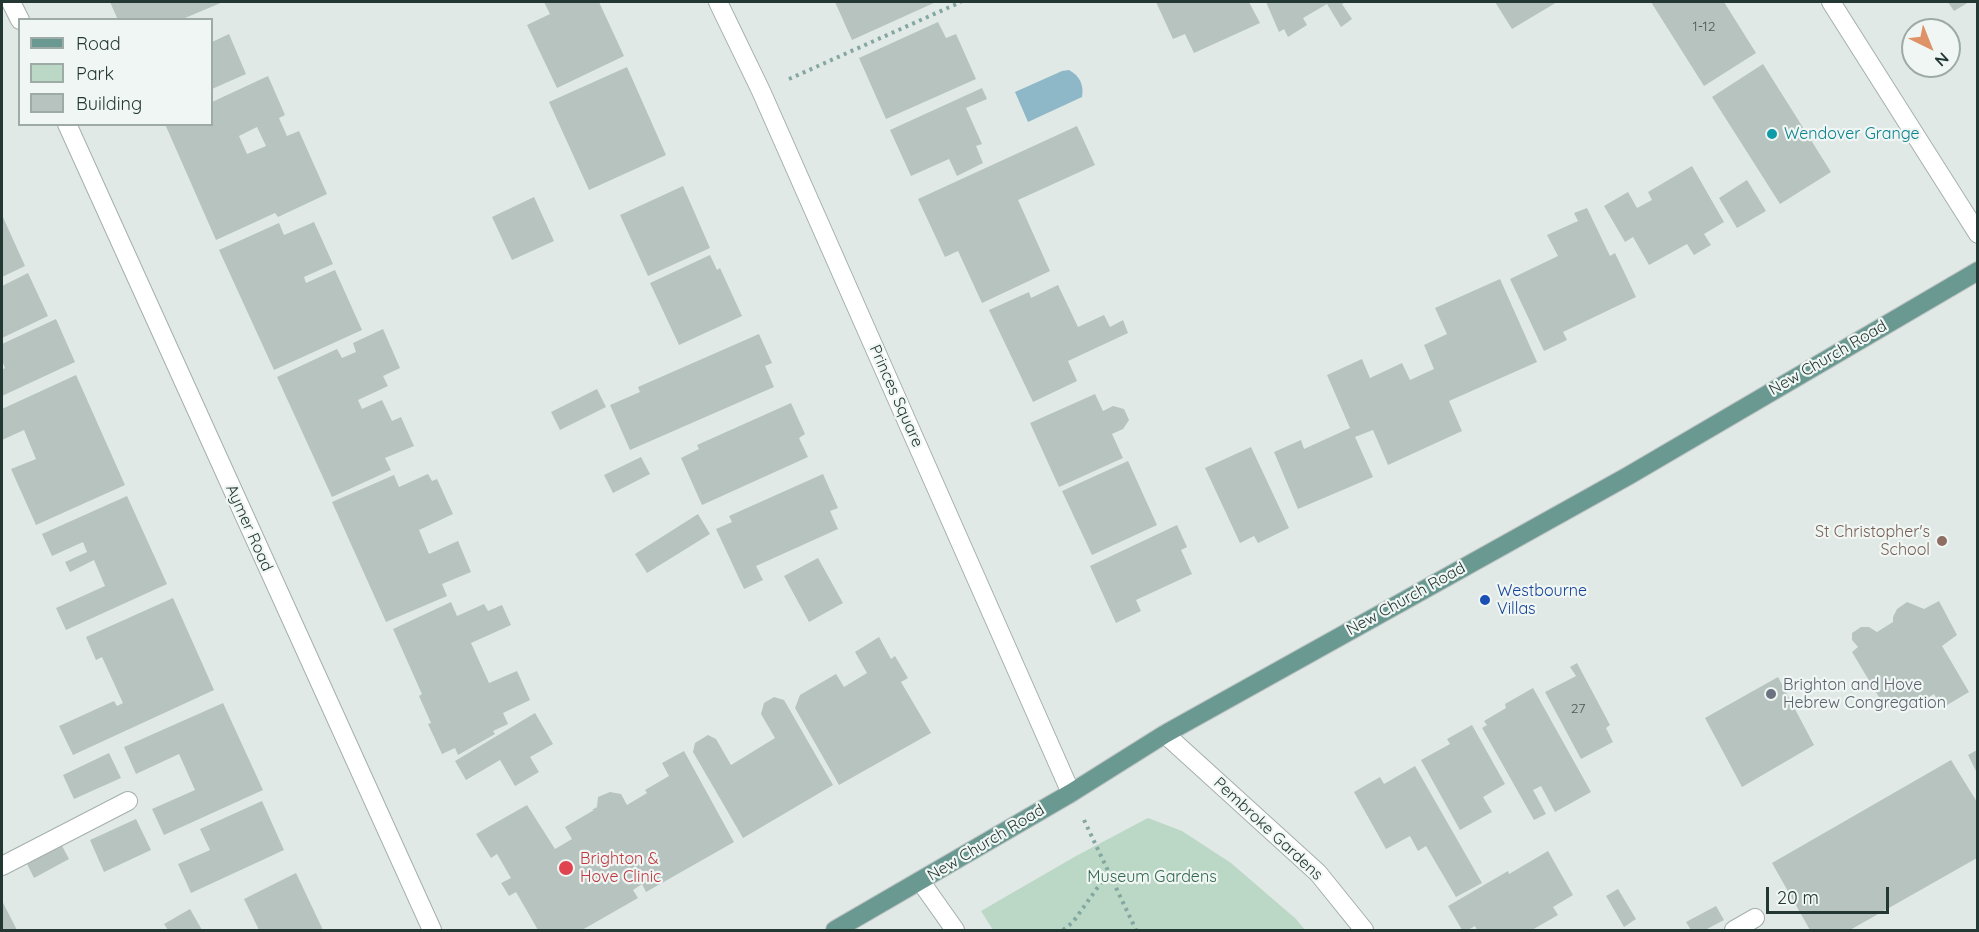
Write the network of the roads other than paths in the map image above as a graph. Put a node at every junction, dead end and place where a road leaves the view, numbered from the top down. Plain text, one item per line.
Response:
1 (11, 2) edge
2 (718, 2) edge
3 (1831, 2) edge
4 (19, 18) edge
5 (68, 126) edge
6 (1977, 234) edge
7 (1977, 271) edge
8 (1165, 734) junction
9 (1071, 793) junction
10 (128, 801) dead end
11 (2, 866) edge
12 (921, 882) junction
13 (1755, 918) dead end
14 (432, 930) edge
15 (836, 930) edge
16 (955, 930) edge
17 (1364, 930) edge
18 (1734, 930) edge

1 - 4 street
2 - 9 street, Princes Square
3 - 6 street
5 - 14 street, Aymer Road
7 - 8 main road, New Church Road
8 - 9 main road, New Church Road
8 - 17 street, Pembroke Gardens
9 - 12 main road, New Church Road
10 - 11 street
12 - 15 main road, New Church Road
12 - 16 street
13 - 18 street

